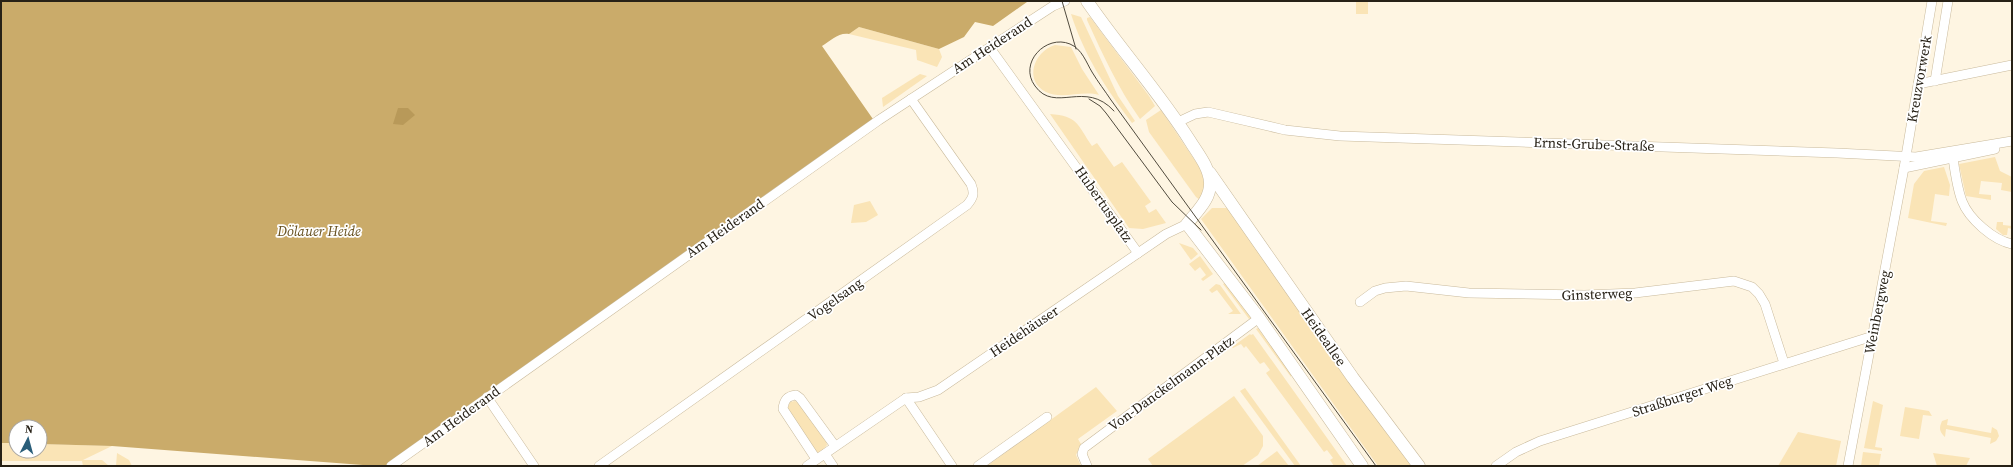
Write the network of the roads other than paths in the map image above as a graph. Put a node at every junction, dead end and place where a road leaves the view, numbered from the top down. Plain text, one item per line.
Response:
1 (1065, 1) edge
2 (1087, 1) edge
3 (1932, 1) edge
4 (1948, 1) edge
5 (990, 48) junction
6 (2012, 65) edge
7 (1936, 81) junction
8 (1918, 84) junction
9 (911, 99) junction
10 (1178, 122) junction
11 (2012, 141) edge
12 (2012, 145) edge
13 (1906, 158) junction
14 (1953, 158) junction
15 (1207, 168) junction
16 (1904, 168) junction
17 (1202, 204) junction
18 (1232, 205) junction
19 (1188, 224) junction
20 (2012, 244) edge
21 (1138, 253) junction
22 (1360, 302) dead end
23 (1258, 318) junction
24 (1873, 336) junction
25 (1784, 363) junction
26 (487, 397) junction
27 (906, 398) junction
28 (1047, 417) dead end
29 (835, 446) junction
30 (825, 454) junction
31 (816, 460) junction
32 (391, 466) edge
33 (534, 466) edge
34 (599, 466) edge
35 (807, 466) edge
36 (833, 466) edge
37 (952, 466) edge
38 (978, 466) edge
39 (1087, 466) edge
40 (1362, 466) edge
41 (1419, 466) edge
42 (1496, 466) edge
43 (1848, 466) edge

1 - 5 street, Am Heiderand
2 - 10 main road
3 - 8 street, Kreuzvorwerk
4 - 7 street
5 - 9 street, Am Heiderand
5 - 21 street, Hubertusplatz
6 - 7 street
7 - 8 street
8 - 13 street, Kreuzvorwerk
9 - 26 street, Am Heiderand
9 - 34 street, Vogelsang
10 - 13 street, Ernst-Grube-Straße
10 - 15 main road
11 - 13 street, Ernst-Grube-Straße
12 - 14 street
13 - 16 street, Weinbergweg
14 - 16 street
14 - 20 street
15 - 17 main road
15 - 18 main road, Heideallee
16 - 24 street, Weinbergweg
17 - 18 main road
17 - 19 main road
18 - 41 main road, Heideallee
19 - 21 street, Hubertusplatz
19 - 23 main road
21 - 27 street, Heidehäuser
22 - 25 street, Ginsterweg
23 - 39 street, Von-Danckelmann-Platz
23 - 40 main road
24 - 25 street, Straßburger Weg
24 - 43 street, Weinbergweg
25 - 42 street, Straßburger Weg
26 - 32 street, Am Heiderand
26 - 33 street
27 - 29 street, Heidehäuser
27 - 37 street
28 - 38 street
29 - 30 street, Heidehäuser
29 - 31 street
30 - 31 street, Heidehäuser
30 - 36 street
31 - 35 street, Heidehäuser

